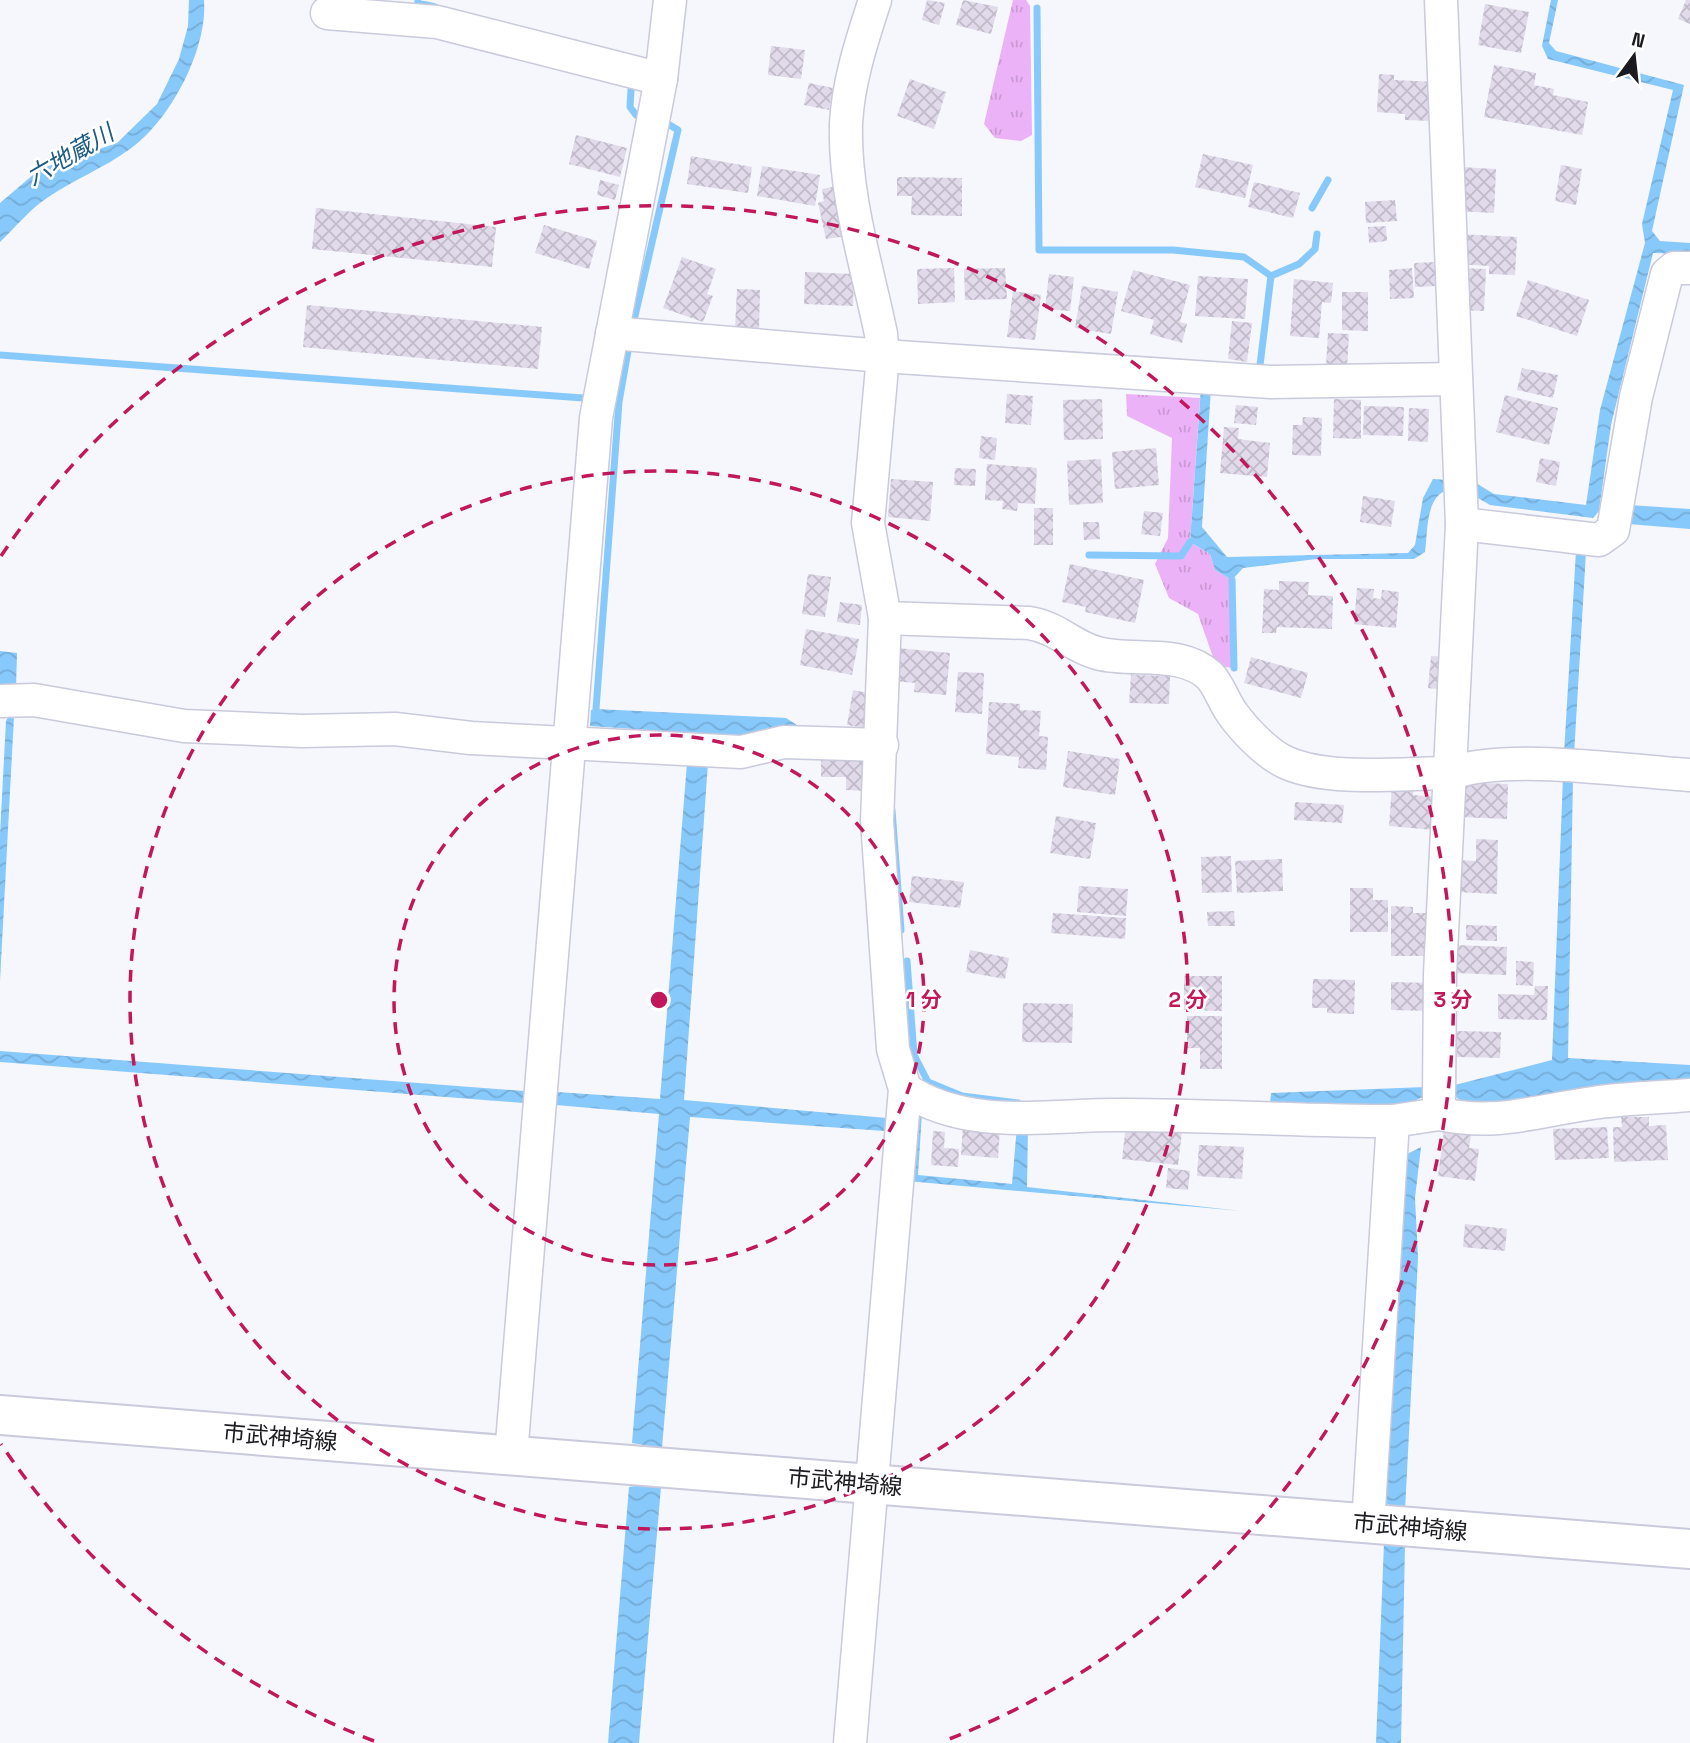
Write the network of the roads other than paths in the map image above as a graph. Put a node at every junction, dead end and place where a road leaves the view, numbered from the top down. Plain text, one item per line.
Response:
1 (670, 0) edge
2 (875, 0) edge
3 (1441, 0) edge
4 (327, 13) dead end
5 (661, 79) junction
6 (1690, 268) edge
7 (612, 333) junction
8 (883, 356) junction
9 (1455, 379) junction
10 (1462, 524) junction
11 (885, 618) junction
12 (0, 701) edge
13 (569, 742) junction
14 (882, 745) junction
15 (1452, 773) junction
16 (1690, 775) edge
17 (905, 1089) junction
18 (1690, 1095) edge
19 (1439, 1097) junction
20 (1393, 1121) junction
21 (0, 1415) edge
22 (510, 1455) junction
23 (870, 1484) junction
24 (1368, 1524) junction
25 (1690, 1549) edge
26 (850, 1743) edge

1 - 5 street
2 - 8 street
3 - 9 street
4 - 5 street
5 - 7 street
6 - 10 street
7 - 8 street
7 - 13 street
8 - 9 street
8 - 11 street
9 - 10 street
10 - 15 street
11 - 14 street
11 - 15 street
12 - 13 street
13 - 14 street
13 - 22 street
14 - 17 street
15 - 16 street
15 - 19 street
17 - 20 street
17 - 23 street
18 - 19 street
19 - 20 street
20 - 24 street
21 - 22 main road, 市武神埼線
22 - 23 main road, 市武神埼線
23 - 24 main road, 市武神埼線
23 - 26 street
24 - 25 main road, 市武神埼線

